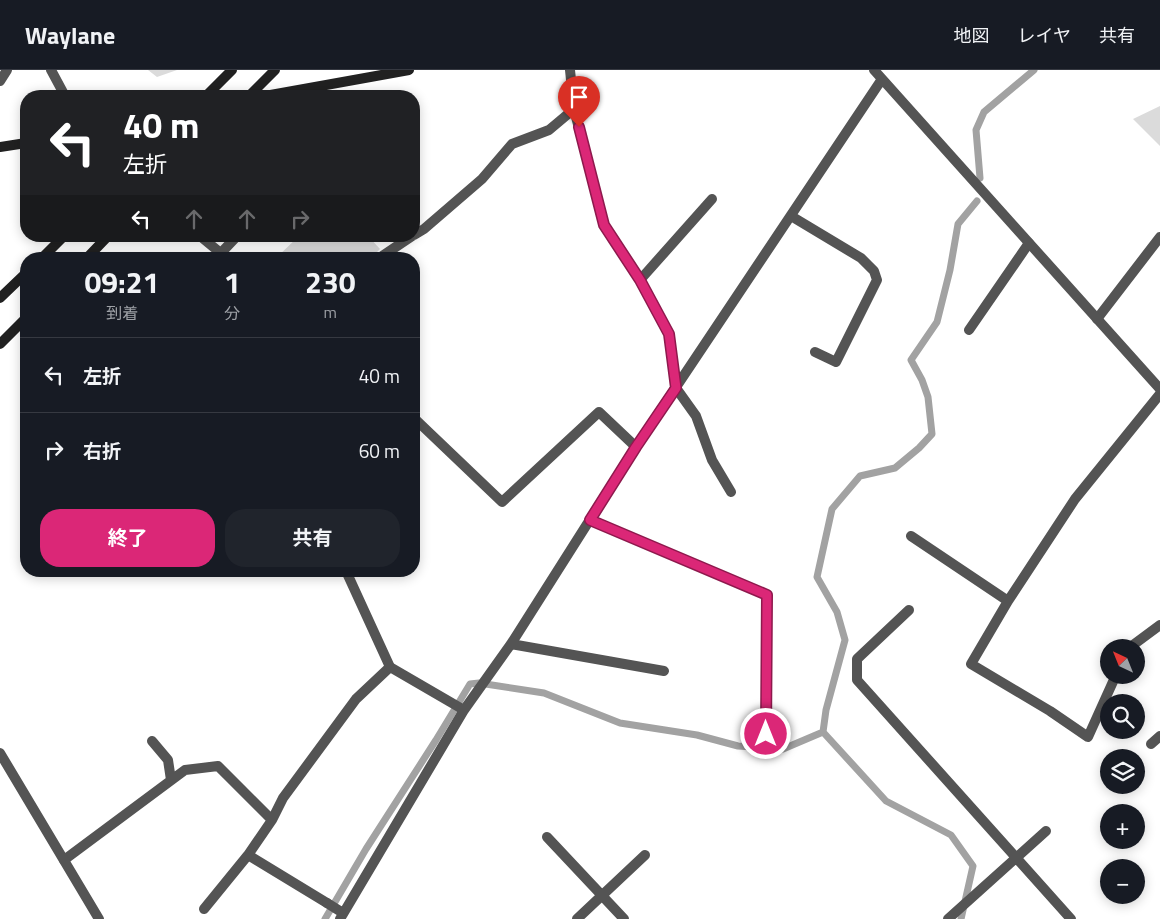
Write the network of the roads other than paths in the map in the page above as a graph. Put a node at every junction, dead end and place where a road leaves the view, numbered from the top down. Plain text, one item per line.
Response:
1 (51, 70) edge
2 (232, 70) edge
3 (275, 70) edge
4 (408, 70) edge
5 (570, 70) edge
6 (874, 70) edge
7 (6, 71) edge
8 (882, 79) junction
9 (0, 81) edge
10 (62, 90) edge
11 (212, 90) edge
12 (255, 90) edge
13 (298, 90) edge
14 (574, 109) junction
15 (20, 144) edge
16 (0, 147) edge
17 (712, 200) dead end
18 (791, 216) junction
19 (420, 230) edge
20 (1160, 237) edge
21 (58, 242) edge
22 (102, 242) edge
23 (206, 242) edge
24 (233, 242) edge
25 (404, 242) edge
26 (1029, 243) junction
27 (48, 252) edge
28 (93, 252) edge
29 (217, 252) edge
30 (226, 252) edge
31 (389, 252) edge
32 (20, 279) edge
33 (640, 280) junction
34 (0, 298) edge
35 (1097, 319) junction
36 (20, 324) edge
37 (969, 330) dead end
38 (0, 344) edge
39 (815, 352) dead end
40 (1158, 383) edge
41 (676, 388) junction
42 (1160, 394) edge
43 (420, 424) edge
44 (636, 447) junction
45 (731, 492) dead end
46 (590, 520) junction
47 (911, 536) dead end
48 (349, 577) edge
49 (1008, 601) junction
50 (909, 610) dead end
51 (1160, 625) edge
52 (1141, 639) edge
53 (511, 644) junction
54 (390, 668) junction
55 (664, 671) dead end
56 (1112, 684) edge
57 (463, 710) junction
58 (766, 734) dead end
59 (1160, 736) edge
60 (152, 741) dead end
61 (1150, 744) dead end
62 (1, 757) edge
63 (171, 780) junction
64 (272, 820) junction
65 (1046, 831) dead end
66 (547, 837) dead end
67 (248, 855) junction
68 (645, 855) dead end
69 (1016, 858) junction
70 (64, 860) junction
71 (602, 896) junction
72 (204, 909) dead end
73 (341, 914) edge
74 (99, 919) edge
75 (577, 919) edge
76 (624, 919) edge
77 (948, 919) edge
78 (1072, 919) edge

1 - 10 street
2 - 11 main road
3 - 12 main road
4 - 13 main road
5 - 14 street
6 - 8 street
7 - 9 street
8 - 18 street
8 - 26 street
14 - 19 street
14 - 33 street
15 - 16 main road
17 - 33 street
18 - 39 street
18 - 41 street
20 - 35 street
21 - 27 main road
22 - 28 main road
23 - 29 street
24 - 30 street
25 - 31 street
26 - 35 street
26 - 37 street
32 - 34 main road
33 - 41 street
35 - 40 street
36 - 38 main road
41 - 44 street
41 - 45 street
42 - 49 street
43 - 44 street
44 - 46 street
46 - 53 street
46 - 58 street
47 - 49 street
48 - 54 street
49 - 56 street
50 - 69 street
51 - 52 street
53 - 55 street
53 - 57 street
54 - 57 street
54 - 64 street
57 - 73 street
59 - 61 street
60 - 63 street
62 - 70 street
63 - 64 street
63 - 70 street
64 - 67 street
65 - 69 street
66 - 71 street
67 - 72 street
67 - 73 street
68 - 71 street
69 - 77 street
69 - 78 street
70 - 74 street
71 - 75 street
71 - 76 street

